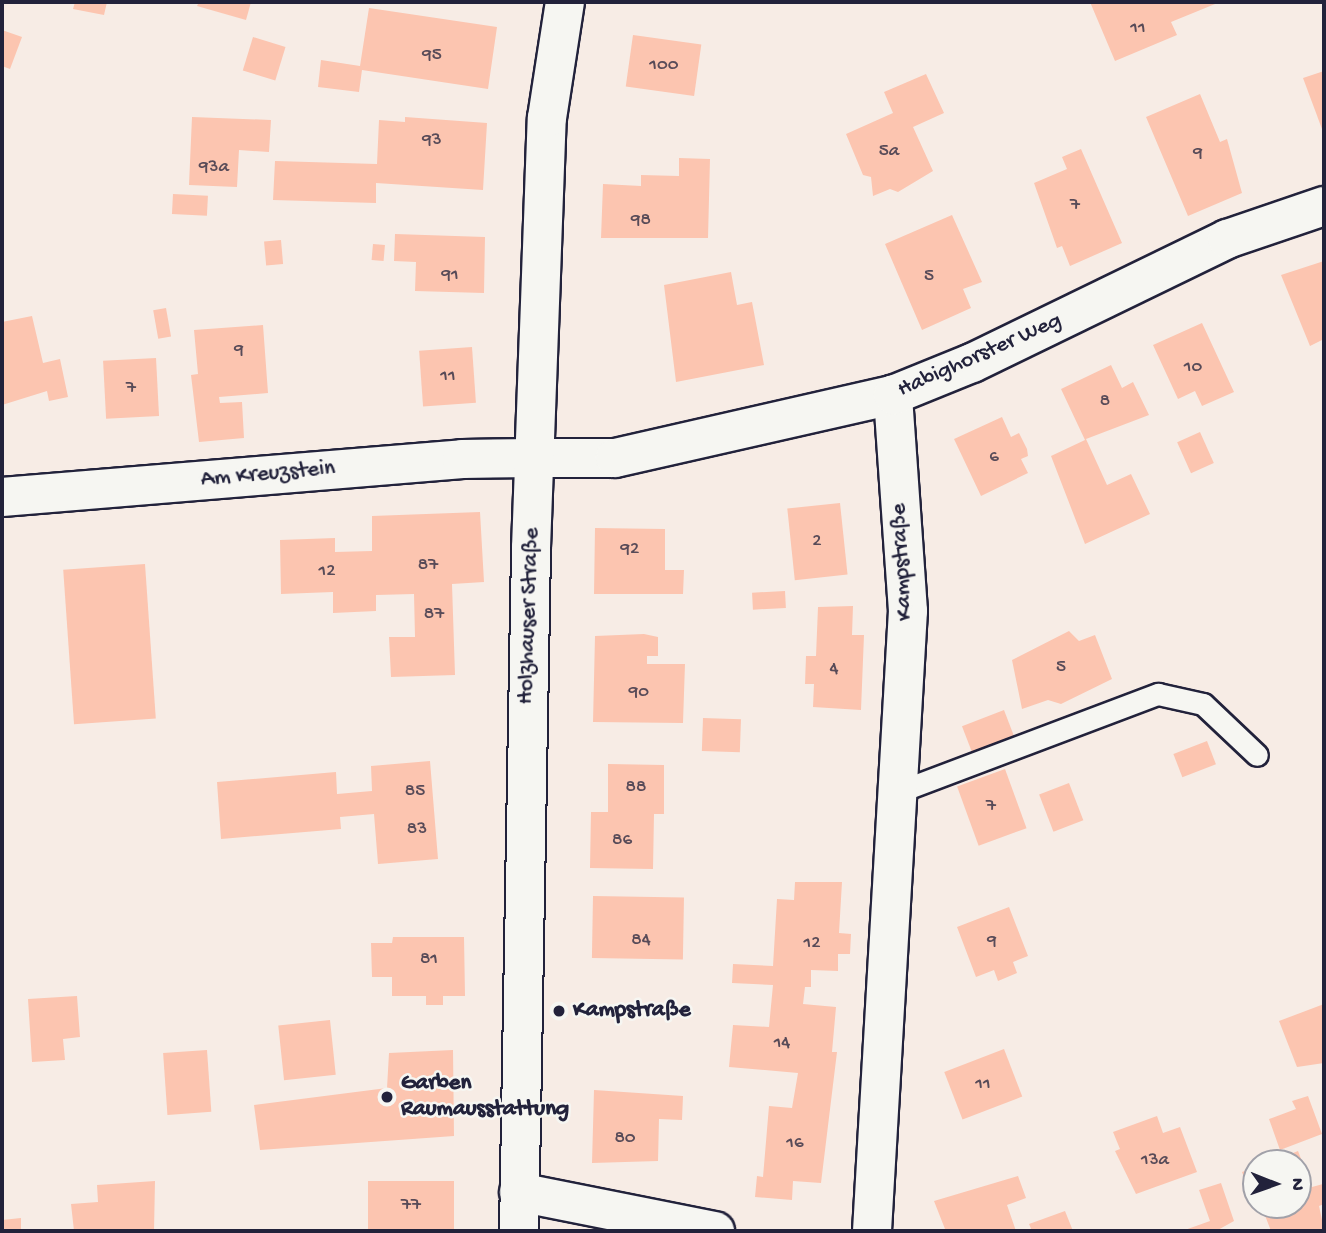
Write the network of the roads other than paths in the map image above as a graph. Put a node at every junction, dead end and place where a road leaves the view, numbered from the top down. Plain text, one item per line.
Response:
1 (565, 2) edge
2 (1324, 206) edge
3 (893, 395) junction
4 (535, 458) junction
5 (2, 497) edge
6 (1257, 755) dead end
7 (898, 792) junction
8 (519, 1192) junction
9 (519, 1231) edge
10 (715, 1231) edge
11 (872, 1231) edge

1 - 4 street, Holzhauser Straße
2 - 3 street, Habighorster Weg
3 - 4 street, Habighorster Weg
3 - 7 street, Kampstraße
4 - 5 street, Am Kreuzstein
4 - 8 street, Holzhauser Straße
6 - 7 lane
7 - 11 street, Kampstraße
8 - 9 street, Holzhauser Straße
8 - 10 street

